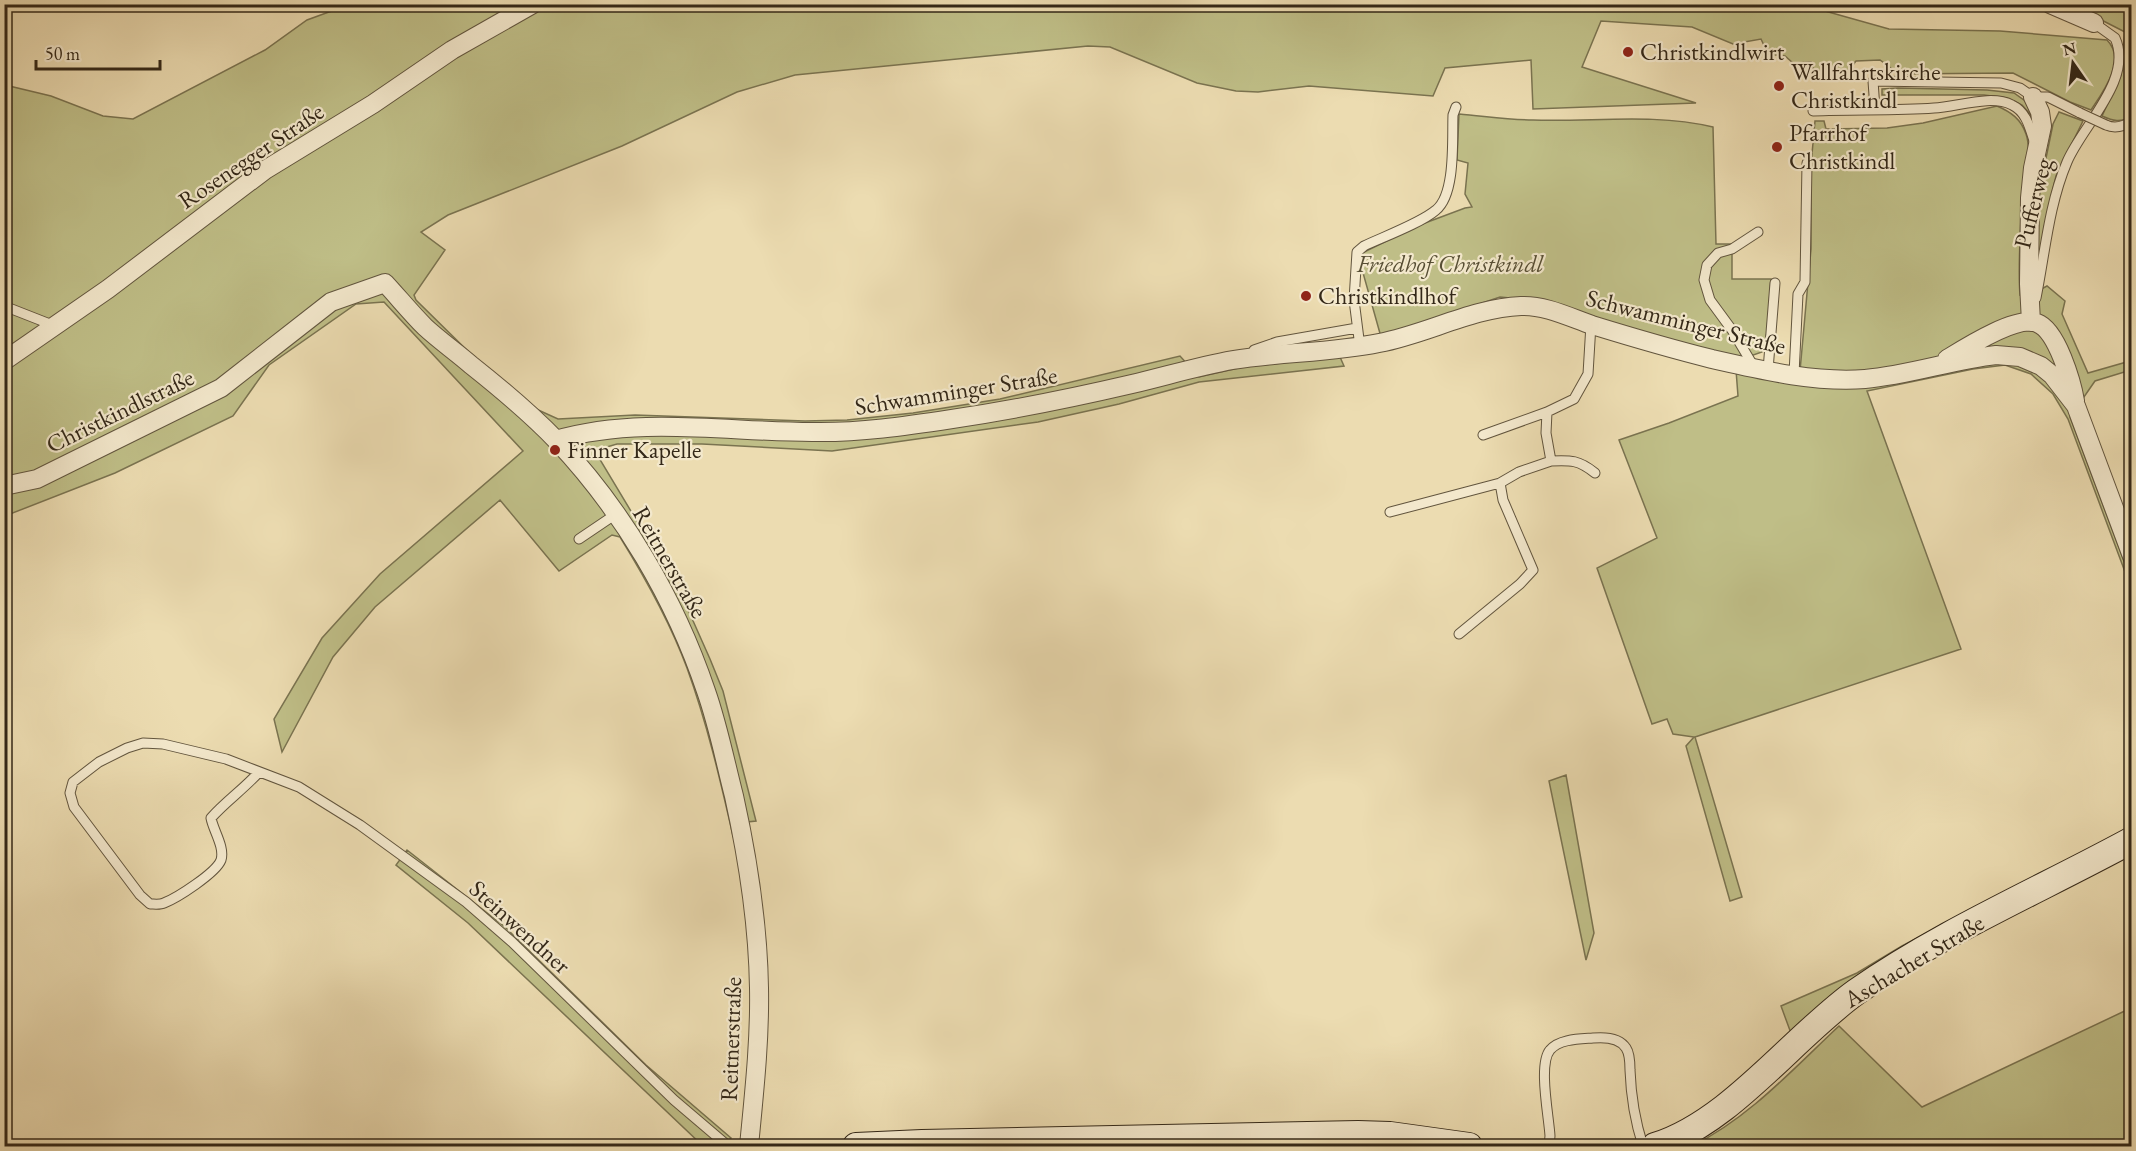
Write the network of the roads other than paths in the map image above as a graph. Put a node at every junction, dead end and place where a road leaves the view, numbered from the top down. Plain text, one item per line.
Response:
1 (533, 4) edge
2 (2050, 4) edge
3 (2094, 24) joint
4 (2033, 97) junction
5 (1456, 107) dead end
6 (1875, 109) junction
7 (1813, 111) dead end
8 (2132, 121) edge
9 (2036, 148) junction
10 (1807, 163) dead end
11 (1758, 232) dead end
12 (1775, 283) dead end
13 (4, 306) edge
14 (2031, 322) junction
15 (1591, 324) junction
16 (56, 326) junction
17 (1357, 328) junction
18 (1360, 347) junction
19 (1234, 360) junction
20 (4, 361) edge
21 (1934, 367) junction
22 (1761, 369) junction
23 (1794, 374) junction
24 (221, 388) joint
25 (2076, 406) junction
26 (1547, 412) junction
27 (1484, 435) dead end
28 (556, 440) junction
29 (1551, 461) junction
30 (1595, 473) dead end
31 (1500, 483) junction
32 (4, 486) edge
33 (1390, 512) dead end
34 (616, 514) junction
35 (579, 540) dead end
36 (2132, 556) edge
37 (1459, 634) dead end
38 (259, 772) junction
39 (2132, 840) edge
40 (728, 1146) edge
41 (749, 1146) edge
42 (856, 1146) edge
43 (1469, 1146) edge
44 (1549, 1146) edge
45 (1655, 1146) edge

1 - 16 street, Rosenegger Straße
2 - 3 street, Pufferweg
3 - 14 lane, Pufferweg
4 - 6 lane
4 - 8 lane, bridge
4 - 9 street
5 - 17 lane
6 - 7 lane
6 - 9 lane
9 - 14 street
10 - 23 lane
11 - 22 lane
12 - 22 lane
13 - 16 lane
14 - 21 street
14 - 25 street
15 - 18 street, Schwamminger Straße
15 - 22 street, Schwamminger Straße
15 - 26 lane
16 - 20 street, Rosenegger Straße
17 - 18 lane
17 - 19 lane
18 - 19 street, Schwamminger Straße
19 - 28 street, Schwamminger Straße
21 - 23 street, Schwamminger Straße
21 - 25 street, Schwamminger Straße
22 - 23 street, Schwamminger Straße
24 - 28 street, Reitnerstraße
24 - 32 street, Christkindlstraße
25 - 36 street, Schwamminger Straße
26 - 27 lane
26 - 29 lane
28 - 34 street, Reitnerstraße
29 - 30 lane
29 - 31 lane
31 - 33 lane
31 - 37 lane
34 - 35 lane
34 - 41 street, Reitnerstraße
38 - 38 lane, Steinwendner
38 - 40 lane, Steinwendner
39 - 45 street, Aschacher Straße
42 - 43 street
44 - 45 lane

